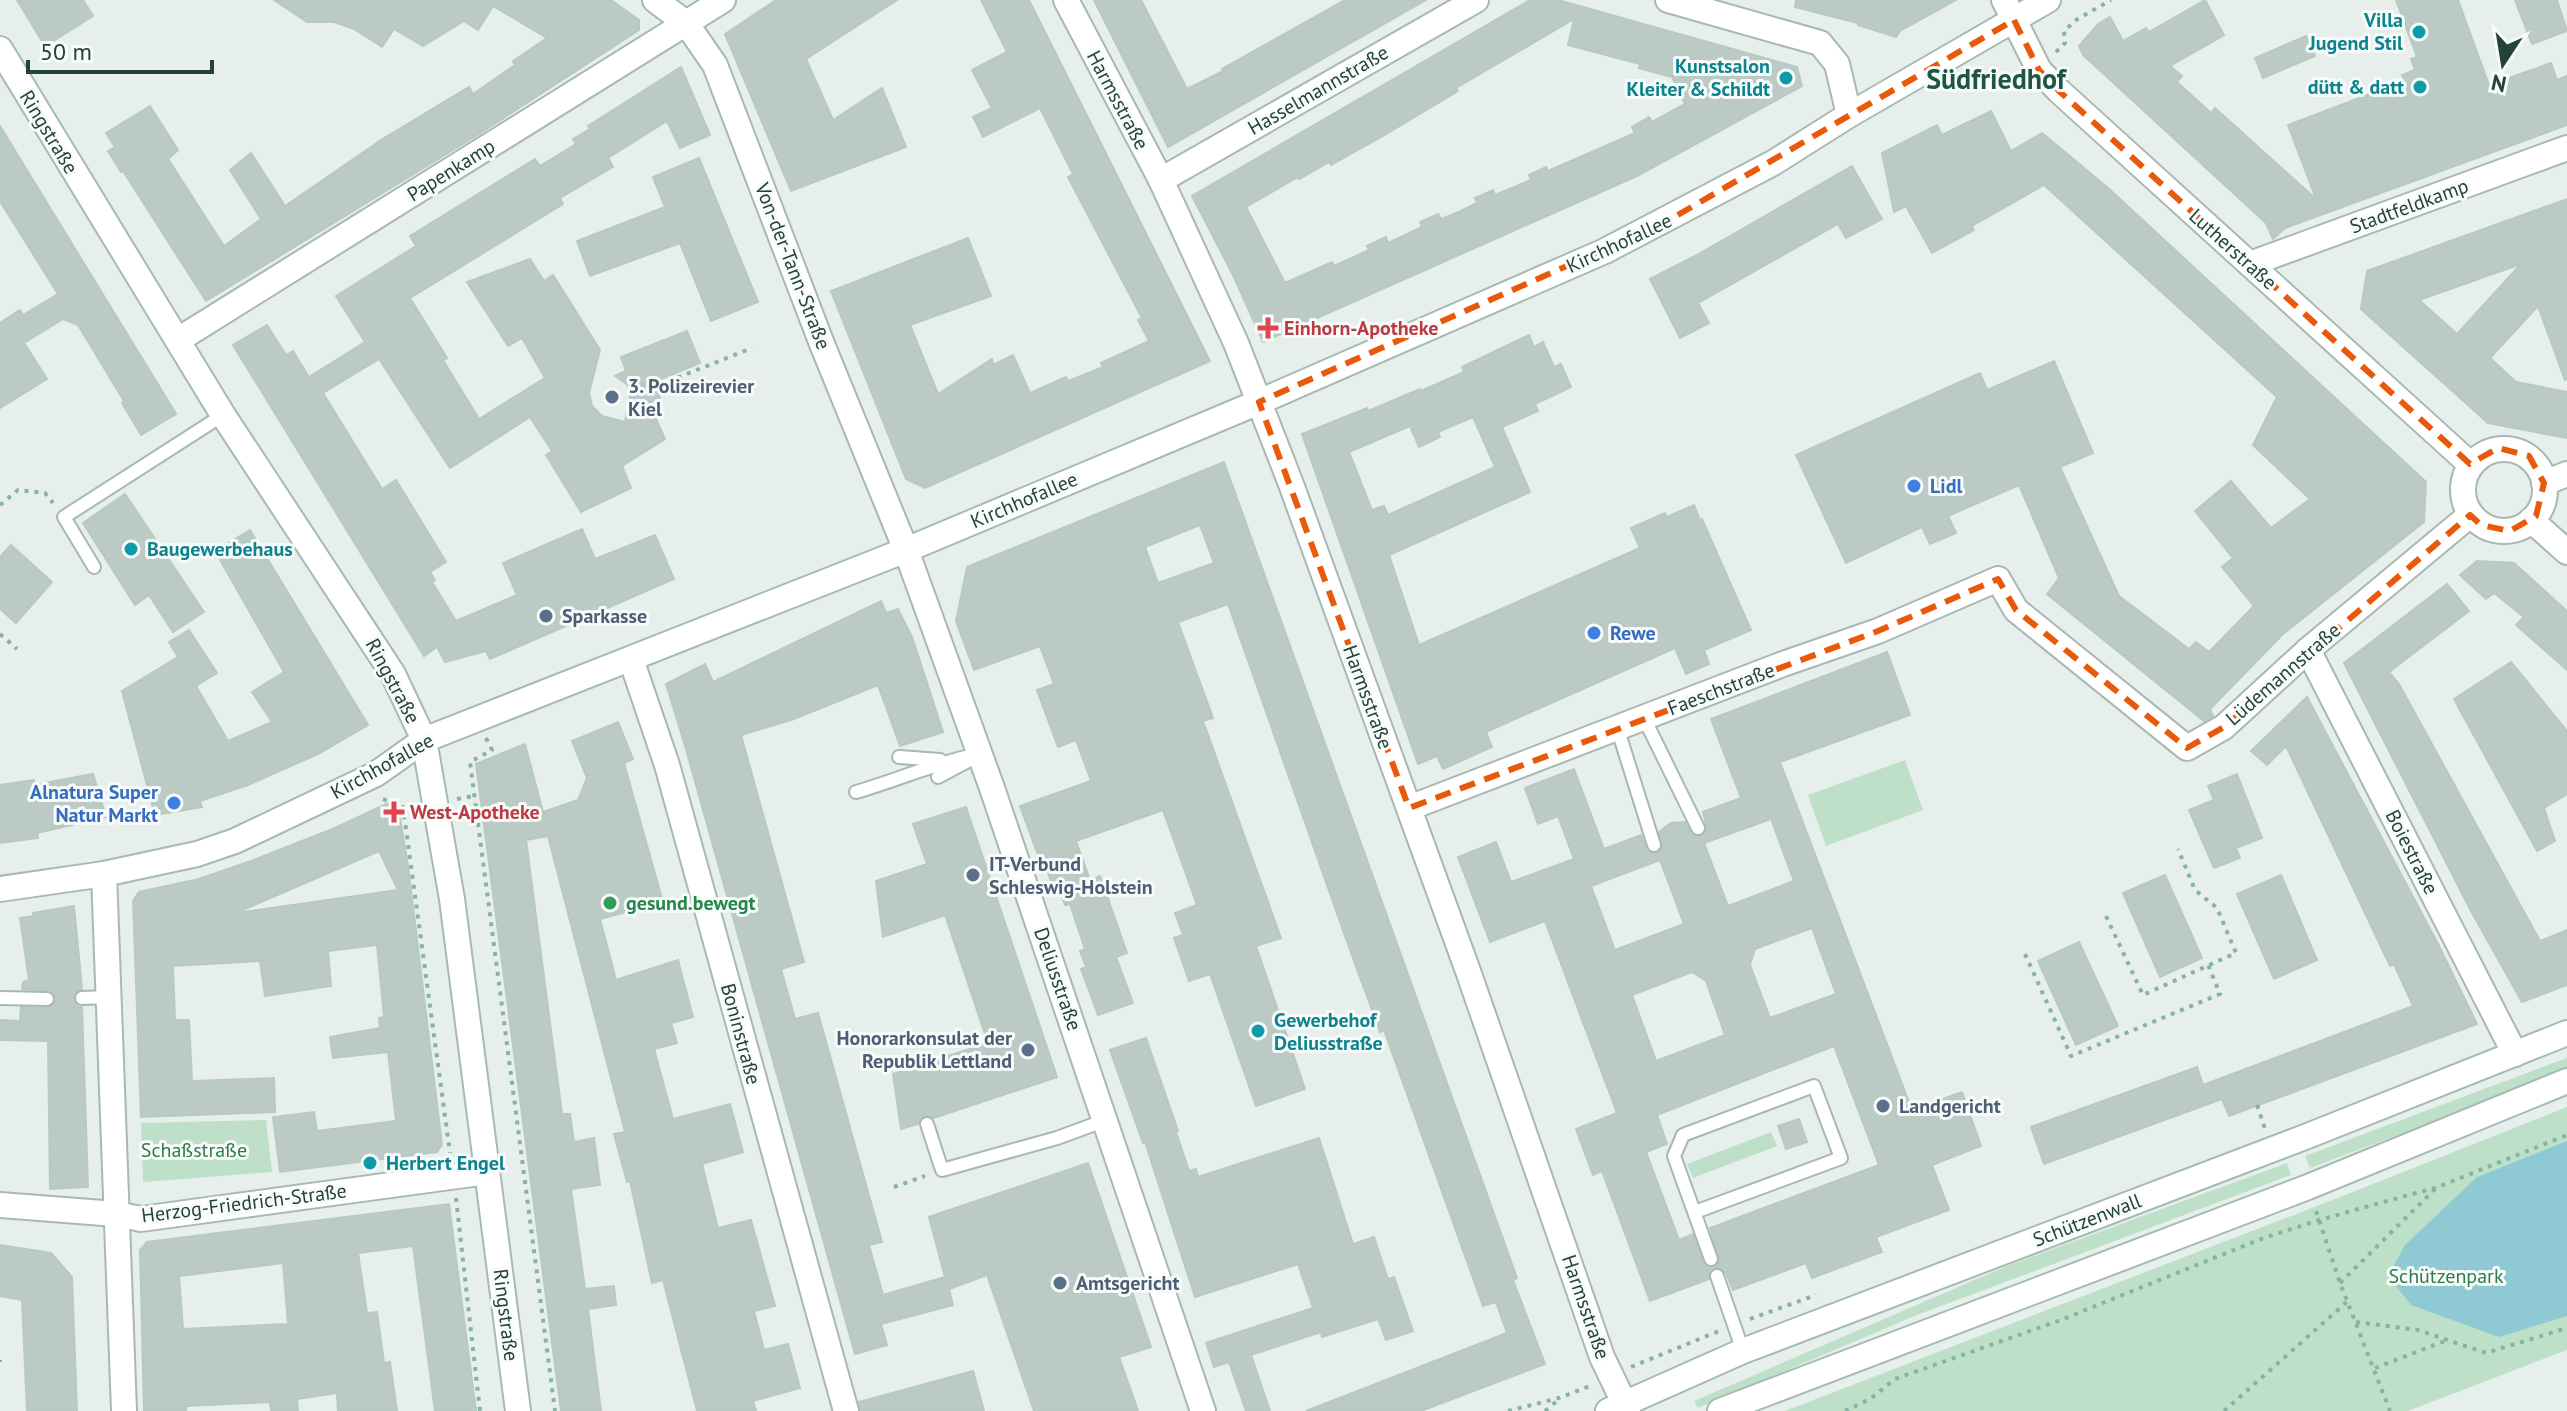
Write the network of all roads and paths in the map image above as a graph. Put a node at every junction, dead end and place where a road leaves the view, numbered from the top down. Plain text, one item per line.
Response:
1 (655, 0) edge
2 (723, 0) edge
3 (1066, 0) edge
4 (1476, 0) edge
5 (1668, 0) edge
6 (2048, 0) edge
7 (2111, 0) edge
8 (2009, 10) edge
9 (686, 23) junction
10 (0, 49) edge
11 (2039, 70) junction
12 (1849, 115) junction
13 (2567, 148) edge
14 (1161, 180) junction
15 (2250, 264) junction
16 (178, 340) junction
17 (752, 348) dead end
18 (659, 385) dead end
19 (1259, 402) junction
20 (223, 415) junction
21 (2470, 464) junction
22 (2556, 478) edge
23 (0, 505) edge
24 (2470, 515) junction
25 (64, 517) junction
26 (2531, 520) junction
27 (906, 550) junction
28 (2567, 552) edge
29 (94, 567) dead end
30 (2016, 610) joint
31 (0, 634) edge
32 (17, 649) dead end
33 (2308, 650) junction
34 (631, 659) junction
35 (1644, 718) junction
36 (476, 720) junction
37 (1617, 727) junction
38 (424, 740) junction
39 (979, 754) junction
40 (899, 757) dead end
41 (944, 761) junction
42 (938, 777) dead end
43 (856, 792) dead end
44 (382, 798) dead end
45 (1409, 808) junction
46 (1698, 828) dead end
47 (1654, 845) dead end
48 (2178, 849) dead end
49 (104, 874) junction
50 (0, 889) edge
51 (2106, 916) dead end
52 (2025, 954) dead end
53 (2208, 965) junction
54 (108, 997) junction
55 (0, 998) edge
56 (82, 998) dead end
57 (47, 999) dead end
58 (2567, 1033) edge
59 (2515, 1054) junction
60 (2567, 1081) edge
61 (2257, 1105) dead end
62 (1106, 1120) junction
63 (927, 1124) dead end
64 (2265, 1131) dead end
65 (2567, 1135) edge
66 (942, 1170) junction
67 (487, 1172) junction
68 (454, 1176) junction
69 (894, 1187) dead end
70 (2308, 1187) junction
71 (2438, 1187) junction
72 (0, 1205) edge
73 (1695, 1212) junction
74 (116, 1214) junction
75 (2319, 1220) junction
76 (1711, 1259) dead end
77 (1717, 1276) dead end
78 (2340, 1283) junction
79 (2348, 1301) junction
80 (2356, 1322) junction
81 (2567, 1328) edge
82 (2447, 1340) junction
83 (1743, 1351) junction
84 (2375, 1368) junction
85 (1621, 1408) edge
86 (124, 1411) edge
87 (480, 1411) edge
88 (518, 1411) edge
89 (555, 1411) edge
90 (846, 1411) edge
91 (1203, 1411) edge
92 (1508, 1411) edge
93 (1545, 1411) edge
94 (1720, 1411) edge
95 (1845, 1411) edge
96 (2224, 1411) edge
97 (2390, 1411) edge

1 - 9 street, Von-der-Tann-Straße
2 - 9 street, Papenkamp
3 - 14 street, Harmsstraße
4 - 14 street, Hasselmannstraße
5 - 12 street
6 - 8 street, Kirchhofallee
7 - 11 path
8 - 11 street, Lutherstraße
8 - 12 street, Kirchhofallee
9 - 16 street, Papenkamp
9 - 27 street, Von-der-Tann-Straße
10 - 16 street, Ringstraße
11 - 15 street, Lutherstraße
12 - 19 street, Kirchhofallee
13 - 15 street, Stadtfeldkamp
14 - 19 street, Harmsstraße
15 - 21 street, Lutherstraße
16 - 20 street, Ringstraße
17 - 18 path
19 - 27 street, Kirchhofallee
19 - 45 street, Harmsstraße
20 - 25 lane
20 - 38 street, Ringstraße
21 - 22 street
21 - 24 street
22 - 26 street
23 - 25 path
24 - 26 street
24 - 33 street, Lüdemannstraße
25 - 29 lane
26 - 28 street
27 - 34 street, Kirchhofallee
27 - 39 street, Deliusstraße
30 - 33 street, Lüdemannstraße
30 - 35 street, Faeschstraße
31 - 32 path
33 - 59 street, Boiestraße
34 - 36 street, Kirchhofallee
34 - 90 street, Boninstraße
35 - 37 street, Faeschstraße
35 - 46 lane
36 - 38 street, Kirchhofallee
36 - 89 path
37 - 45 street, Faeschstraße
37 - 47 lane
38 - 49 street, Kirchhofallee
38 - 67 street, Ringstraße
39 - 41 lane
39 - 42 lane
39 - 62 street, Deliusstraße
40 - 41 lane
41 - 43 lane
44 - 68 path
45 - 85 street, Harmsstraße
48 - 53 path
49 - 50 street, Kirchhofallee
49 - 54 street
51 - 53 path
52 - 53 path
54 - 56 lane
54 - 74 street
55 - 57 lane
58 - 59 street, Schützenwall
59 - 83 street, Schützenwall
60 - 70 street
61 - 64 path
62 - 66 lane
62 - 91 street, Deliusstraße
63 - 66 lane
65 - 71 path
66 - 69 path
67 - 68 street, Herzog-Friedrich-Straße
67 - 88 street, Ringstraße
68 - 74 street, Herzog-Friedrich-Straße
68 - 87 path
70 - 75 path
70 - 94 street
71 - 75 path
71 - 78 path
72 - 74 street, Herzog-Friedrich-Straße
73 - 73 lane
73 - 76 lane
74 - 86 street
75 - 78 path
75 - 95 path
77 - 83 lane
78 - 79 path
79 - 80 path
79 - 96 path
80 - 82 path
80 - 84 path
81 - 82 path
82 - 84 path
83 - 85 street, Schützenwall
84 - 97 path
92 - 93 path

